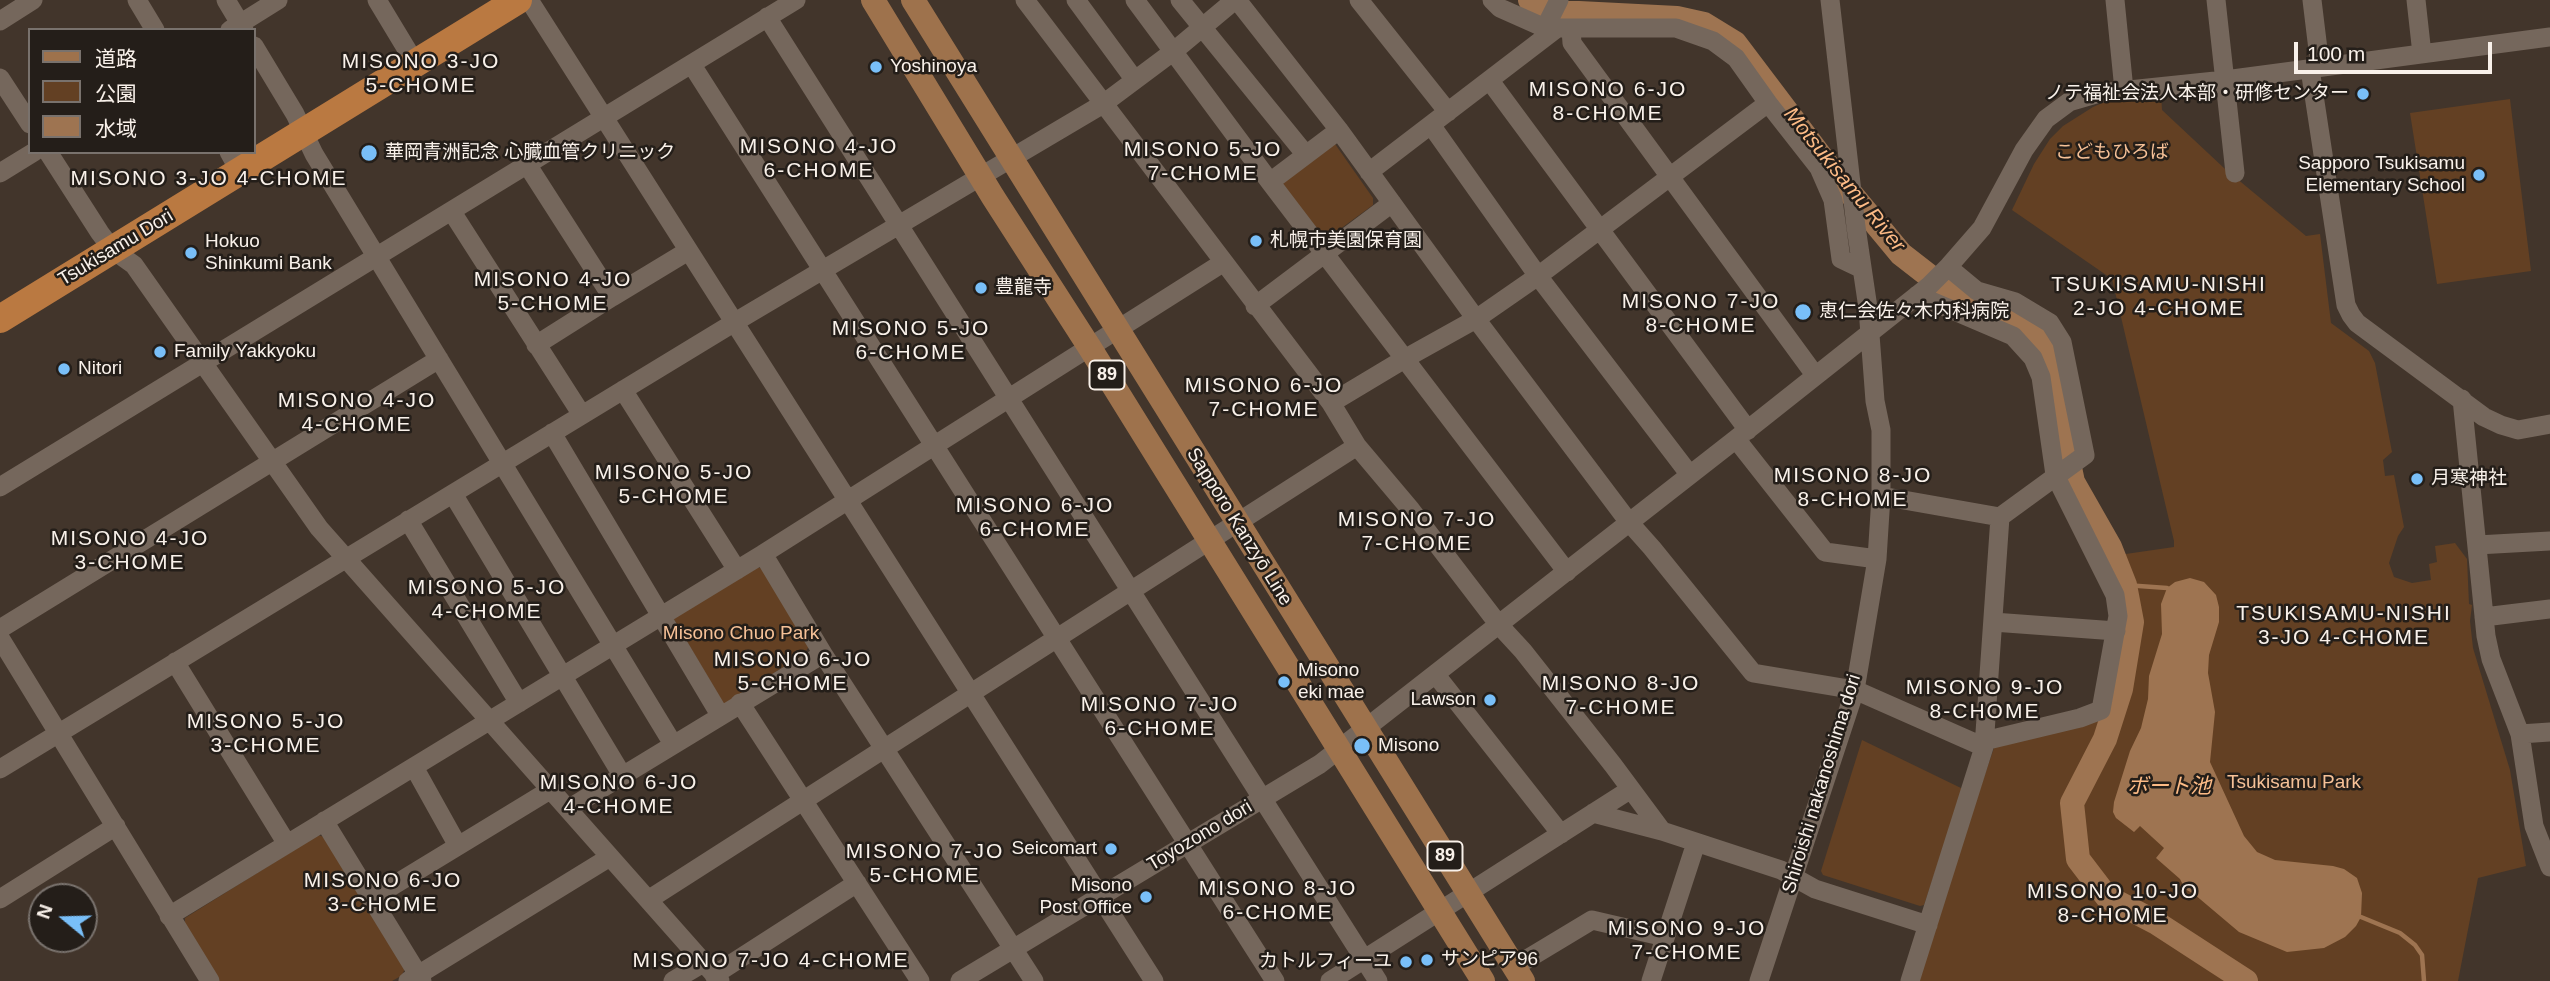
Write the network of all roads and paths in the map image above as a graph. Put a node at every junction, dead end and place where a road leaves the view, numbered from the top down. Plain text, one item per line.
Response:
1 (33, 0) edge
2 (137, 0) edge
3 (226, 0) edge
4 (278, 0) edge
5 (377, 0) edge
6 (518, 0) edge
7 (528, 0) edge
8 (796, 0) edge
9 (873, 0) edge
10 (913, 0) edge
11 (1025, 0) edge
12 (1076, 0) edge
13 (1135, 0) edge
14 (1180, 0) edge
15 (1236, 0) edge
16 (1359, 0) edge
17 (1492, 0) edge
18 (1830, 0) edge
19 (2115, 0) edge
20 (2216, 0) edge
21 (2312, 0) edge
22 (2416, 0) edge
23 (766, 17) junction
24 (1556, 20) edge
25 (0, 21) edge
26 (154, 28) edge
27 (238, 28) edge
28 (1201, 28) junction
29 (2550, 37) edge
30 (256, 49) edge
31 (1174, 51) junction
32 (2423, 54) junction
33 (415, 63) junction
34 (692, 65) junction
35 (2315, 68) junction
36 (0, 78) edge
37 (1134, 79) junction
38 (2225, 80) junction
39 (1490, 81) junction
40 (2124, 90) junction
41 (1768, 103) junction
42 (1103, 104) junction
43 (1448, 112) junction
44 (604, 119) junction
45 (28, 121) edge
46 (1430, 125) junction
47 (1339, 130) junction
48 (304, 132) junction
49 (256, 153) edge
50 (31, 154) edge
51 (49, 154) edge
52 (253, 154) edge
53 (1306, 155) junction
54 (1009, 158) junction
55 (234, 162) edge
56 (527, 166) junction
57 (1370, 172) junction
58 (0, 173) edge
59 (2235, 173) dead end
60 (981, 176) junction
61 (1670, 176) junction
62 (1270, 182) junction
63 (1392, 203) junction
64 (452, 212) junction
65 (899, 226) junction
66 (1601, 230) junction
67 (113, 250) junction
68 (688, 251) junction
69 (1325, 252) junction
70 (377, 257) junction
71 (1224, 262) junction
72 (1862, 269) junction
73 (822, 271) junction
74 (1538, 276) junction
75 (1934, 280) junction
76 (612, 297) junction
77 (1255, 306) junction
78 (0, 319) edge
79 (1475, 319) junction
80 (734, 322) junction
81 (1116, 330) junction
82 (1870, 332) junction
83 (536, 345) junction
84 (1090, 348) junction
85 (1406, 358) junction
86 (439, 359) junction
87 (205, 364) junction
88 (1815, 375) junction
89 (623, 390) junction
90 (2462, 399) junction
91 (1008, 401) junction
92 (1331, 403) junction
93 (582, 415) junction
94 (2550, 424) edge
95 (552, 433) junction
96 (1742, 434) junction
97 (1357, 446) junction
98 (935, 447) junction
99 (273, 460) junction
100 (502, 464) junction
101 (2059, 473) junction
102 (1690, 475) junction
103 (0, 487) edge
104 (453, 494) junction
105 (1881, 496) junction
106 (848, 502) junction
107 (2000, 517) junction
108 (408, 520) junction
109 (1628, 522) junction
110 (1237, 523) junction
111 (1210, 541) junction
112 (2550, 541) edge
113 (2477, 545) junction
114 (763, 554) junction
115 (346, 559) junction
116 (1877, 559) junction
117 (737, 570) junction
118 (1567, 572) junction
119 (1130, 592) junction
120 (2550, 609) edge
121 (661, 617) junction
122 (2484, 617) junction
123 (1993, 622) junction
124 (1499, 625) junction
125 (0, 629) edge
126 (2116, 631) junction
127 (1056, 637) junction
128 (0, 638) edge
129 (612, 645) junction
130 (823, 654) junction
131 (175, 663) junction
132 (1436, 675) junction
133 (562, 677) junction
134 (1855, 690) junction
135 (971, 693) junction
136 (519, 703) junction
137 (740, 703) junction
138 (720, 715) junction
139 (490, 721) junction
140 (1366, 731) junction
141 (2550, 732) edge
142 (59, 734) junction
143 (2520, 734) junction
144 (673, 744) junction
145 (1984, 744) junction
146 (885, 749) junction
147 (1340, 750) junction
148 (414, 767) junction
149 (0, 769) edge
150 (622, 775) junction
151 (1631, 789) junction
152 (550, 790) junction
153 (1263, 798) junction
154 (803, 800) junction
155 (568, 809) junction
156 (1593, 813) junction
157 (324, 821) junction
158 (116, 826) junction
159 (1662, 831) junction
160 (1561, 834) junction
161 (1696, 843) junction
162 (287, 844) junction
163 (1188, 844) junction
164 (458, 846) junction
165 (610, 857) junction
166 (2550, 867) edge
167 (1794, 878) junction
168 (857, 883) junction
169 (1468, 894) junction
170 (1100, 896) junction
171 (0, 899) edge
172 (371, 899) junction
173 (648, 900) junction
174 (1439, 910) junction
175 (169, 916) junction
176 (1928, 925) junction
177 (1665, 937) junction
178 (1013, 948) junction
179 (1364, 959) junction
180 (712, 973) edge
181 (1518, 974) edge
182 (416, 979) edge
183 (210, 981) edge
184 (673, 981) edge
185 (919, 981) edge
186 (960, 981) edge
187 (1034, 981) edge
188 (1154, 981) edge
189 (1275, 981) edge
190 (1330, 981) edge
191 (1378, 981) edge
192 (1483, 981) edge
193 (1651, 981) edge
194 (1759, 981) edge
195 (1910, 981) edge

1 - 25 street
2 - 26 street
3 - 27 street
4 - 27 street
5 - 33 street
6 - 33 highway, Tsukisamu Dori
7 - 44 street
8 - 23 street
9 - 60 main road, Sapporo Kanzyō Line / 89
10 - 54 main road, Sapporo Kanzyō Line / 89
11 - 42 street
12 - 37 street
13 - 31 street
14 - 28 street
15 - 28 street
15 - 47 street
16 - 43 street
17 - 24 street
18 - 72 street, Shiroishi nakanoshima dori
19 - 40 street
20 - 38 street
21 - 35 street
22 - 32 street
23 - 34 street
23 - 65 street
24 - 39 street
24 - 41 street
24 - 61 street
28 - 31 street
28 - 53 street
29 - 32 street
30 - 48 street
31 - 37 street
31 - 62 street
32 - 35 street
33 - 48 highway, Tsukisamu Dori
34 - 44 street
34 - 73 street
35 - 38 street
35 - 90 street
36 - 45 street
37 - 42 street
38 - 40 street
38 - 59 street
39 - 43 street
39 - 66 street
40 - 75 street
41 - 61 street
41 - 72 street
42 - 54 street
42 - 71 street
43 - 46 street
44 - 56 street
44 - 68 street
46 - 57 street
46 - 74 street
47 - 53 street
47 - 57 street
48 - 49 highway, Tsukisamu Dori
48 - 70 street
50 - 58 street
51 - 67 street
52 - 55 highway, Tsukisamu Dori
53 - 62 street
54 - 60 street
54 - 81 main road, Sapporo Kanzyō Line / 89
55 - 67 highway, Tsukisamu Dori
56 - 64 street
56 - 76 street
57 - 63 street
60 - 65 street
60 - 84 main road, Sapporo Kanzyō Line / 89
61 - 66 street
61 - 88 street
62 - 69 street
63 - 69 street
63 - 79 street
64 - 70 street
64 - 83 street
65 - 73 street
65 - 91 street
66 - 74 street
66 - 96 street
67 - 78 highway, Tsukisamu Dori
67 - 87 street
68 - 76 street
68 - 80 street
69 - 77 street
69 - 85 street
70 - 86 street
70 - 87 street
71 - 77 street
71 - 81 street
72 - 82 street, Shiroishi nakanoshima dori
73 - 80 street
73 - 98 street
74 - 79 street
74 - 102 street
75 - 82 street
75 - 101 street
75 - 101 street
76 - 83 street
77 - 92 street
79 - 85 street
79 - 109 street
80 - 89 street
80 - 106 street
81 - 84 street
81 - 110 main road, Sapporo Kanzyō Line / 89
82 - 88 street, Toyozono dori
82 - 105 street, Shiroishi nakanoshima dori
83 - 93 street
84 - 91 street
84 - 111 main road, Sapporo Kanzyō Line / 89
85 - 92 street
85 - 118 street
86 - 99 street
86 - 100 street
87 - 99 street
87 - 103 street
88 - 96 street, Toyozono dori
89 - 93 street
89 - 117 street
90 - 94 street
90 - 113 street
91 - 98 street
91 - 119 street
92 - 97 street
93 - 95 street
95 - 100 street
95 - 121 street
96 - 102 street, Toyozono dori
96 - 116 street
97 - 110 street
97 - 124 street
98 - 106 street
98 - 127 street
99 - 115 street
99 - 125 street
100 - 104 street
100 - 129 street
101 - 107 street
101 - 126 street
102 - 109 street, Toyozono dori
104 - 108 street
104 - 133 street
105 - 107 street
105 - 116 street, Shiroishi nakanoshima dori
106 - 114 street
106 - 135 street
107 - 123 street
108 - 115 street
108 - 136 street
109 - 118 street, Toyozono dori
109 - 134 street
110 - 111 street
110 - 140 main road, Sapporo Kanzyō Line / 89
111 - 119 street
111 - 147 main road, Sapporo Kanzyō Line / 89
112 - 113 street
113 - 122 street
114 - 117 street
114 - 130 street
115 - 131 street
115 - 139 street
116 - 134 street, Shiroishi nakanoshima dori
117 - 121 street
118 - 124 street, Toyozono dori
119 - 127 street
119 - 153 street
120 - 122 street
121 - 129 street
121 - 138 street
122 - 143 street
123 - 126 street
123 - 145 street
124 - 132 street, Toyozono dori
124 - 151 street
126 - 145 street
127 - 135 street
127 - 163 street
128 - 142 street
129 - 133 street
129 - 144 street
130 - 137 street
130 - 146 street
131 - 142 street
131 - 162 street
132 - 140 street, Toyozono dori
132 - 160 street
133 - 136 street
133 - 150 street
134 - 145 street
134 - 167 street, Shiroishi nakanoshima dori
135 - 146 street
135 - 170 street
136 - 139 street
137 - 138 street
137 - 154 street
138 - 144 street
139 - 148 street
139 - 152 street
140 - 147 street, Toyozono dori
140 - 169 main road, Sapporo Kanzyō Line / 89
141 - 143 street
142 - 149 street
142 - 158 street
143 - 166 street
144 - 150 street
145 - 176 street
146 - 154 street
146 - 178 street
147 - 153 street, Toyozono dori
147 - 174 main road, Sapporo Kanzyō Line / 89
148 - 157 street
148 - 164 street
150 - 155 street
151 - 156 street
151 - 159 street
152 - 155 street
152 - 164 street
153 - 163 street, Toyozono dori
153 - 179 street
154 - 168 street
154 - 173 street
155 - 165 street
156 - 159 street
156 - 160 street
157 - 162 street
157 - 172 street
158 - 171 street
158 - 175 street
159 - 161 street
160 - 169 street
161 - 167 street
161 - 177 street
162 - 175 street
163 - 170 street, Toyozono dori
163 - 189 street
164 - 172 street
165 - 173 street
165 - 182 street
167 - 176 street
167 - 194 street, Shiroishi nakanoshima dori
168 - 180 street
168 - 185 street
169 - 174 street
169 - 181 main road, Sapporo Kanzyō Line / 89
170 - 178 street, Toyozono dori
170 - 188 street
172 - 182 street
173 - 180 street
174 - 179 street
174 - 192 main road, Sapporo Kanzyō Line / 89
175 - 183 street
176 - 195 street
177 - 181 street
177 - 193 street
178 - 186 street, Toyozono dori
178 - 187 street
179 - 190 street
179 - 191 street
180 - 184 street

